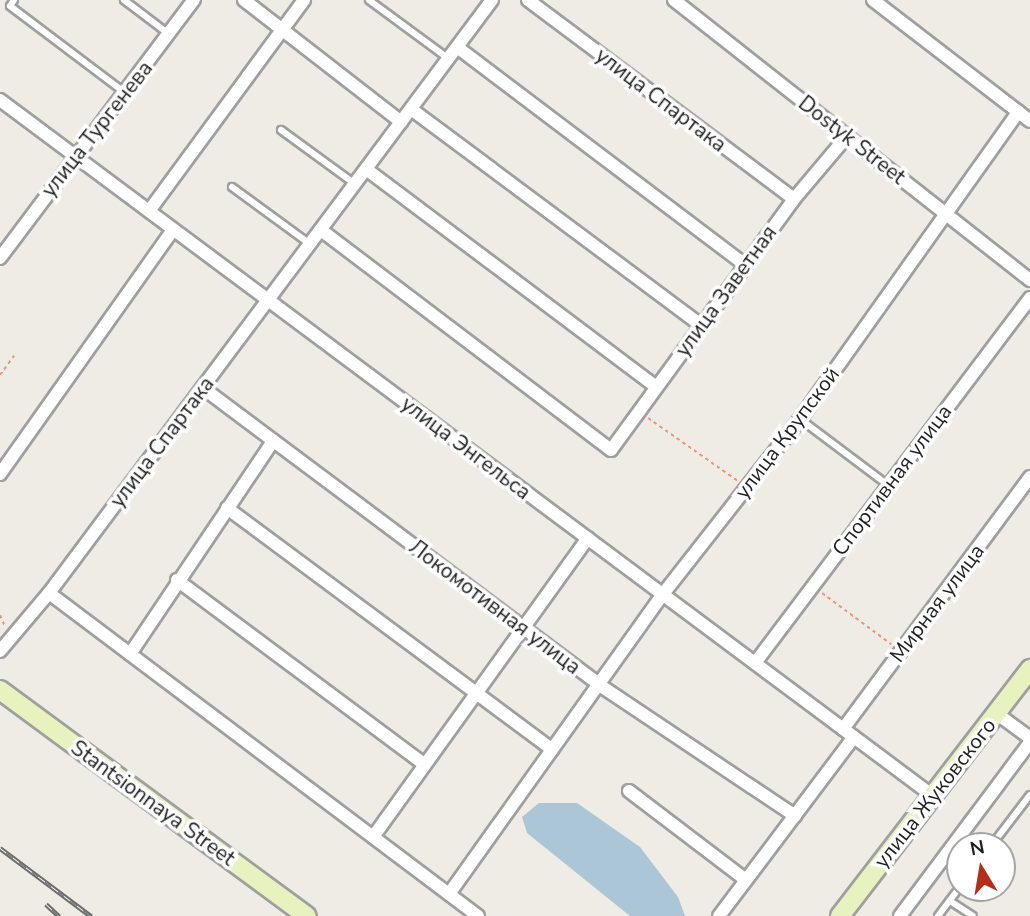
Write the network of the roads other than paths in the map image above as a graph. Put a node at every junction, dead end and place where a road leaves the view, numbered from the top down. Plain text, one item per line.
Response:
1 (14, 0) edge
2 (124, 0) edge
3 (194, 0) edge
4 (244, 0) edge
5 (304, 0) edge
6 (369, 0) edge
7 (492, 0) edge
8 (528, 0) edge
9 (674, 0) edge
10 (873, 0) edge
11 (282, 30) junction
12 (169, 34) junction
13 (457, 47) junction
14 (449, 59) junction
15 (126, 93) junction
16 (1, 103) edge
17 (411, 110) junction
18 (1018, 112) junction
19 (1030, 121) edge
20 (401, 122) junction
21 (281, 130) dead end
22 (847, 136) junction
23 (78, 158) junction
24 (366, 169) junction
25 (355, 184) junction
26 (232, 187) dead end
27 (794, 199) junction
28 (149, 211) junction
29 (946, 214) junction
30 (173, 230) junction
31 (321, 230) junction
32 (310, 244) junction
33 (0, 258) edge
34 (745, 265) junction
35 (1030, 280) edge
36 (1030, 298) edge
37 (268, 300) junction
38 (701, 325) junction
39 (656, 387) junction
40 (203, 388) junction
41 (800, 419) junction
42 (274, 441) junction
43 (0, 474) edge
44 (1030, 477) edge
45 (888, 485) junction
46 (227, 508) junction
47 (588, 538) junction
48 (177, 580) junction
49 (49, 593) junction
50 (663, 594) junction
51 (523, 628) junction
52 (0, 651) edge
53 (130, 654) junction
54 (755, 663) junction
55 (1030, 669) edge
56 (598, 684) junction
57 (0, 690) edge
58 (474, 696) junction
59 (996, 713) junction
60 (849, 733) junction
61 (1030, 740) edge
62 (552, 749) junction
63 (425, 765) junction
64 (629, 791) dead end
65 (1030, 795) edge
66 (933, 796) junction
67 (795, 816) junction
68 (1002, 832) edge
69 (373, 837) junction
70 (746, 880) junction
71 (449, 894) junction
72 (949, 902) edge
73 (952, 902) edge
74 (307, 916) edge
75 (478, 916) edge
76 (719, 916) edge
77 (840, 916) edge
78 (900, 916) edge
79 (938, 916) edge
80 (973, 916) edge

1 - 15 lane
2 - 12 lane
3 - 12 street, улица Тургенева
4 - 11 street
5 - 11 street
6 - 14 lane
7 - 13 street, улица Спартака
8 - 27 street, улица Спартака
9 - 22 street, Dostyk Street
10 - 18 street
11 - 20 street
11 - 28 street
12 - 15 street, улица Тургенева
13 - 14 street, улица Спартака
13 - 34 street
14 - 17 street, улица Спартака
15 - 23 street, улица Тургенева
16 - 23 street, улица Энгельса
17 - 20 street, улица Спартака
17 - 38 street
18 - 19 street
18 - 29 street, улица Крупской
20 - 24 street, улица Спартака
21 - 25 lane
22 - 27 street, улица Заветная
22 - 29 street, Dostyk Street
23 - 28 street, улица Энгельса
23 - 33 street, улица Тургенева
24 - 25 street, улица Спартака
24 - 39 street
25 - 31 street, улица Спартака
26 - 32 lane
27 - 34 street, улица Заветная
28 - 30 street, улица Энгельса
29 - 35 street, Dostyk Street
29 - 41 street, улица Крупской
30 - 37 street, улица Энгельса
30 - 43 street
31 - 32 street, улица Спартака
31 - 39 street, улица Заветная
32 - 37 street, улица Спартака
34 - 38 street, улица Заветная
36 - 45 street, Спортивная улица
37 - 40 street, улица Спартака
37 - 47 street, улица Энгельса
38 - 39 street, улица Заветная
40 - 42 street, Локомотивная улица
40 - 49 street, улица Спартака
41 - 45 lane
41 - 50 street, улица Крупской
42 - 46 street
42 - 51 street, Локомотивная улица
44 - 60 street, Мирная улица
45 - 54 street, Спортивная улица
46 - 48 street
46 - 58 street
47 - 50 street, улица Энгельса
47 - 51 street
48 - 53 street
48 - 63 street
49 - 52 street, улица Спартака
49 - 53 street
50 - 54 street, улица Энгельса
50 - 56 street, улица Крупской
51 - 56 street, Локомотивная улица
51 - 58 street
53 - 69 street
54 - 60 street, улица Энгельса
55 - 59 street, улица Жуковского
56 - 62 street, улица Крупской
56 - 67 street, Локомотивная улица
57 - 74 street, Stantsionnaya Street
58 - 62 street
58 - 63 street
59 - 61 street
59 - 66 street, улица Жуковского
60 - 66 street, улица Энгельса
60 - 67 street, Мирная улица
61 - 78 street
62 - 71 street, улица Крупской
63 - 69 street
64 - 70 street
65 - 68 lane
66 - 77 street, улица Жуковского
67 - 70 street, Мирная улица
69 - 71 street
70 - 76 street, Мирная улица
71 - 75 street
72 - 79 lane
73 - 80 lane

